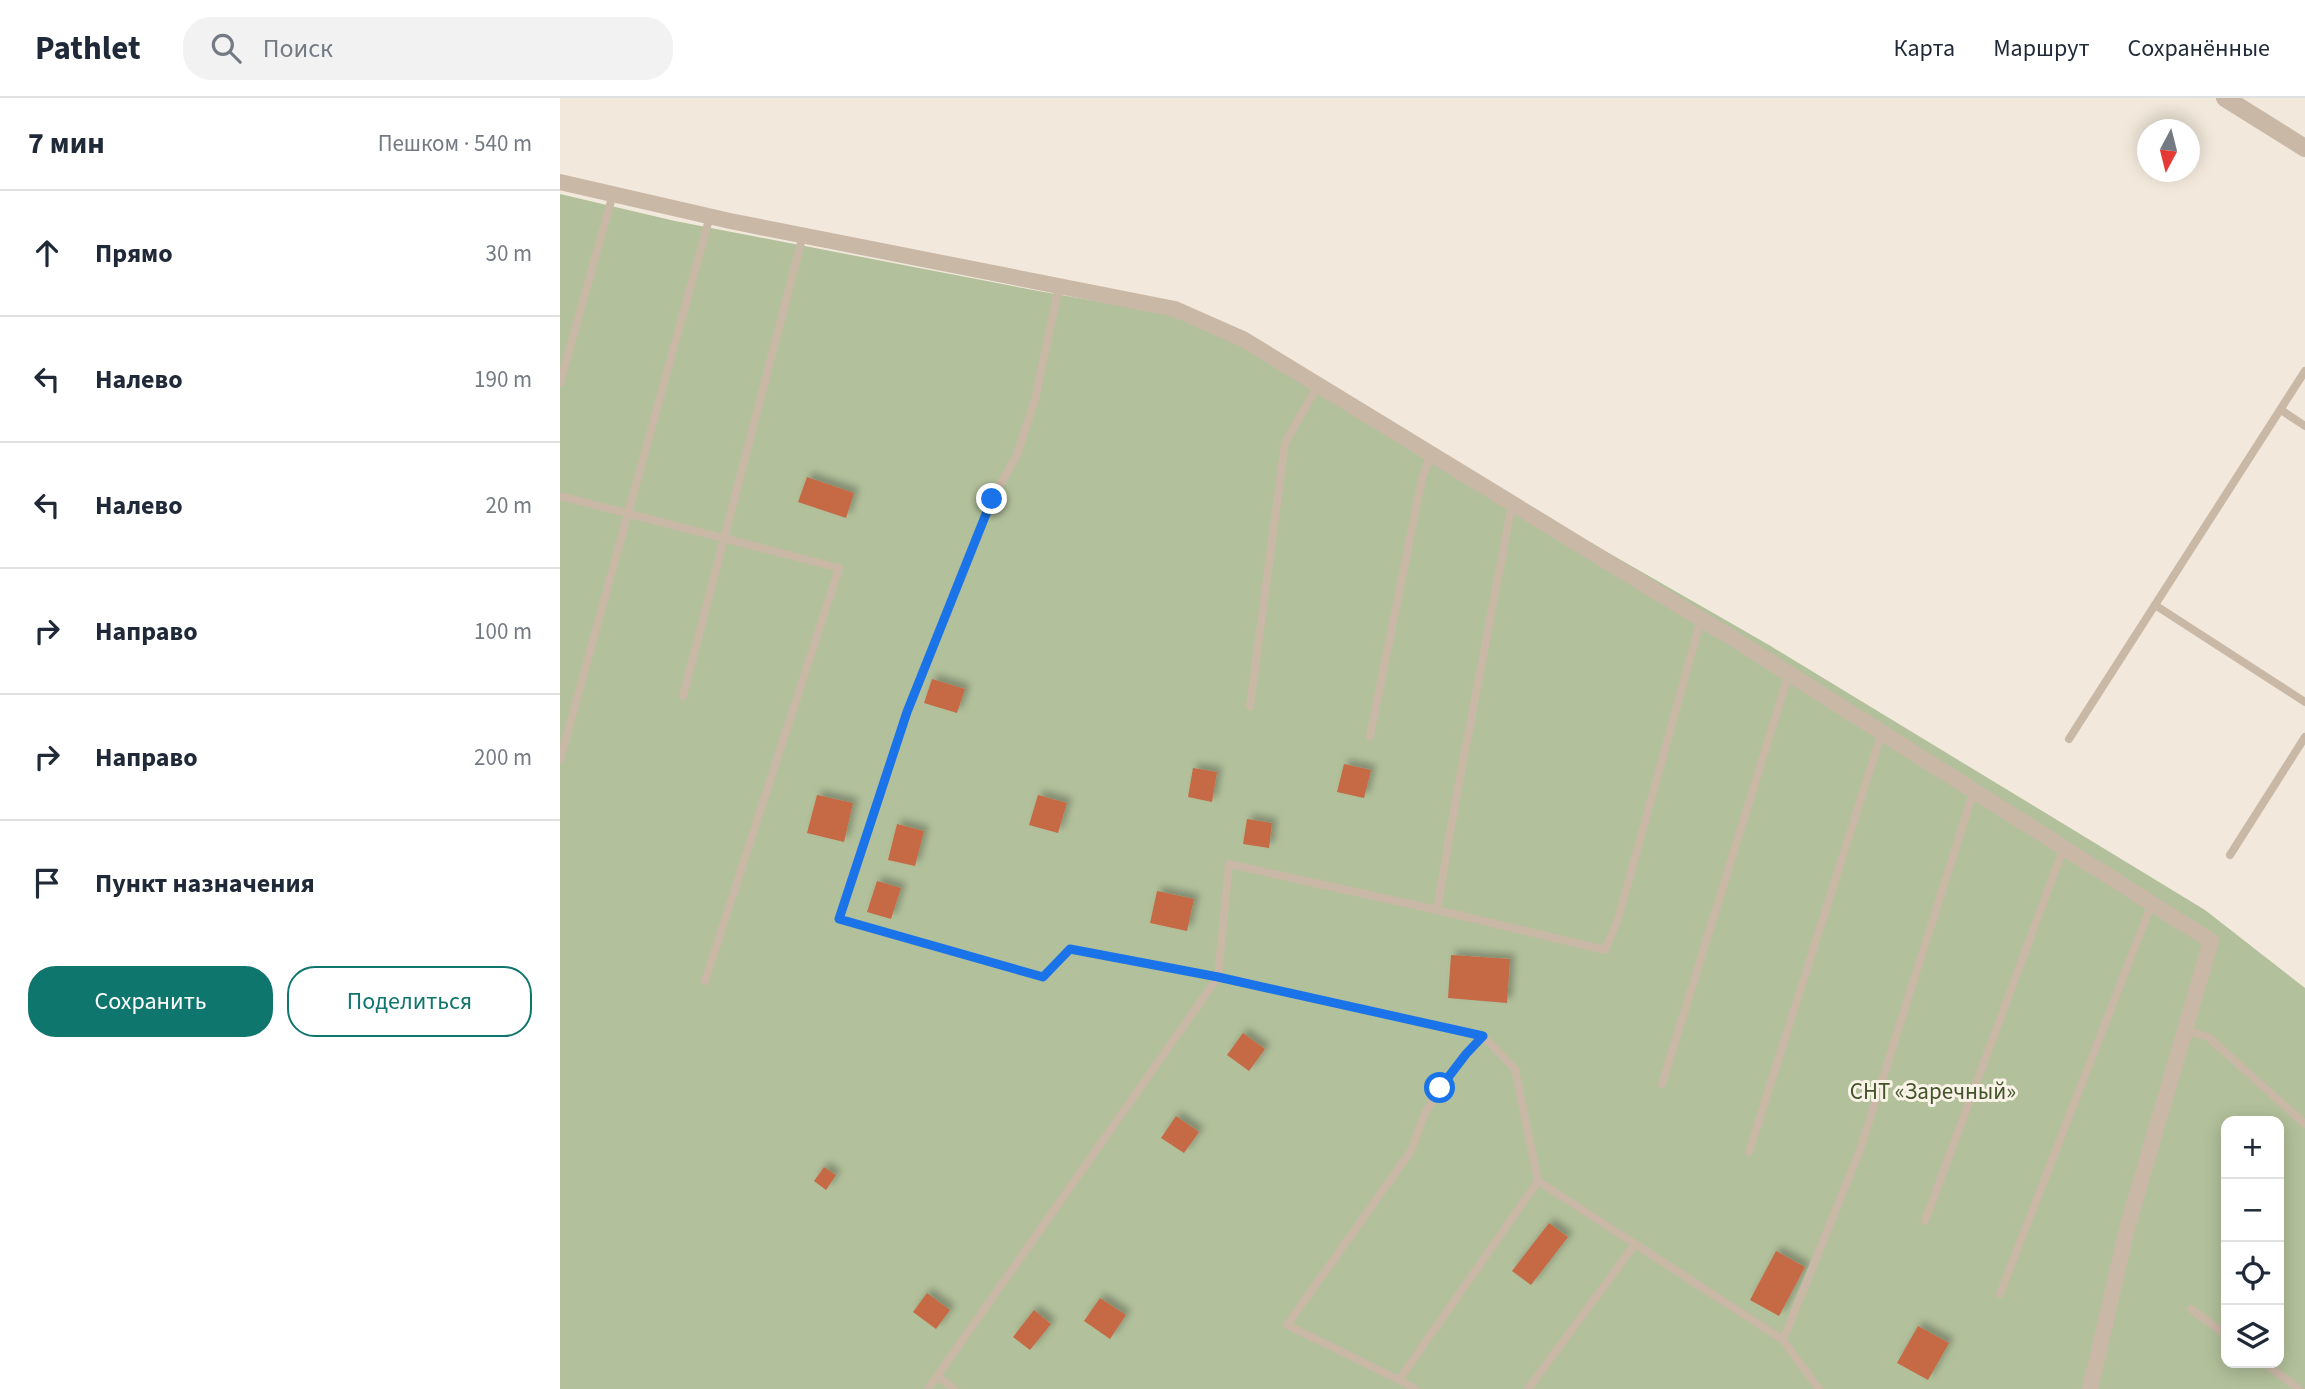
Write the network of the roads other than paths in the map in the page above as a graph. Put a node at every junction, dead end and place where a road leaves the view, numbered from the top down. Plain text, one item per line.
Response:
1 (2225, 98) edge
2 (2305, 148) edge
3 (560, 183) edge
4 (613, 194) junction
5 (710, 216) junction
6 (803, 235) junction
7 (1059, 286) junction
8 (2305, 371) edge
9 (560, 383) edge
10 (1318, 384) junction
11 (2281, 410) junction
12 (2305, 426) edge
13 (1431, 454) junction
14 (560, 496) edge
15 (1513, 504) junction
16 (627, 514) junction
17 (724, 538) junction
18 (2155, 605) junction
19 (1701, 619) junction
20 (1788, 673) junction
21 (683, 696) dead end
22 (2305, 702) edge
23 (1250, 706) dead end
24 (1882, 732) junction
25 (1370, 736) dead end
26 (2305, 737) edge
27 (2069, 739) dead end
28 (560, 760) edge
29 (1973, 790) junction
30 (2064, 847) junction
31 (2230, 855) dead end
32 (2152, 903) junction
33 (1437, 910) junction
34 (1218, 977) junction
35 (705, 981) dead end
36 (2185, 1030) junction
37 (1483, 1036) junction
38 (1662, 1084) dead end
39 (2305, 1124) edge
40 (1749, 1152) dead end
41 (1538, 1181) junction
42 (1925, 1221) dead end
43 (1635, 1244) junction
44 (2000, 1294) dead end
45 (2191, 1309) dead end
46 (2221, 1331) edge
47 (1783, 1340) junction
48 (2271, 1368) edge
49 (937, 1376) junction
50 (1399, 1380) junction
51 (928, 1389) edge
52 (954, 1389) edge
53 (1415, 1389) edge
54 (1528, 1389) edge
55 (1819, 1389) edge
56 (2090, 1389) edge
57 (2299, 1389) edge

1 - 2 street
3 - 4 street
4 - 5 street
4 - 9 lane
5 - 6 street
5 - 16 lane
6 - 7 street
6 - 17 lane
7 - 10 street
7 - 34 lane
8 - 11 lane
10 - 13 street
10 - 23 lane
11 - 12 lane
11 - 18 lane
13 - 15 street
13 - 25 lane
14 - 16 lane
15 - 19 street
15 - 33 lane
16 - 17 lane
16 - 28 lane
17 - 21 lane
17 - 35 lane
18 - 22 lane
18 - 27 lane
19 - 20 street
19 - 33 lane
20 - 24 street
20 - 38 lane
24 - 29 street
24 - 40 lane
26 - 31 lane
29 - 30 street
29 - 47 lane
30 - 32 street
30 - 42 lane
32 - 36 street
32 - 44 lane
33 - 34 lane
34 - 37 lane
34 - 49 lane
36 - 39 lane
36 - 56 street
37 - 41 lane
37 - 50 lane
41 - 43 lane
41 - 50 lane
43 - 47 lane
43 - 54 lane
45 - 46 lane
47 - 55 lane
48 - 57 lane
49 - 51 lane
49 - 52 lane
50 - 53 lane

